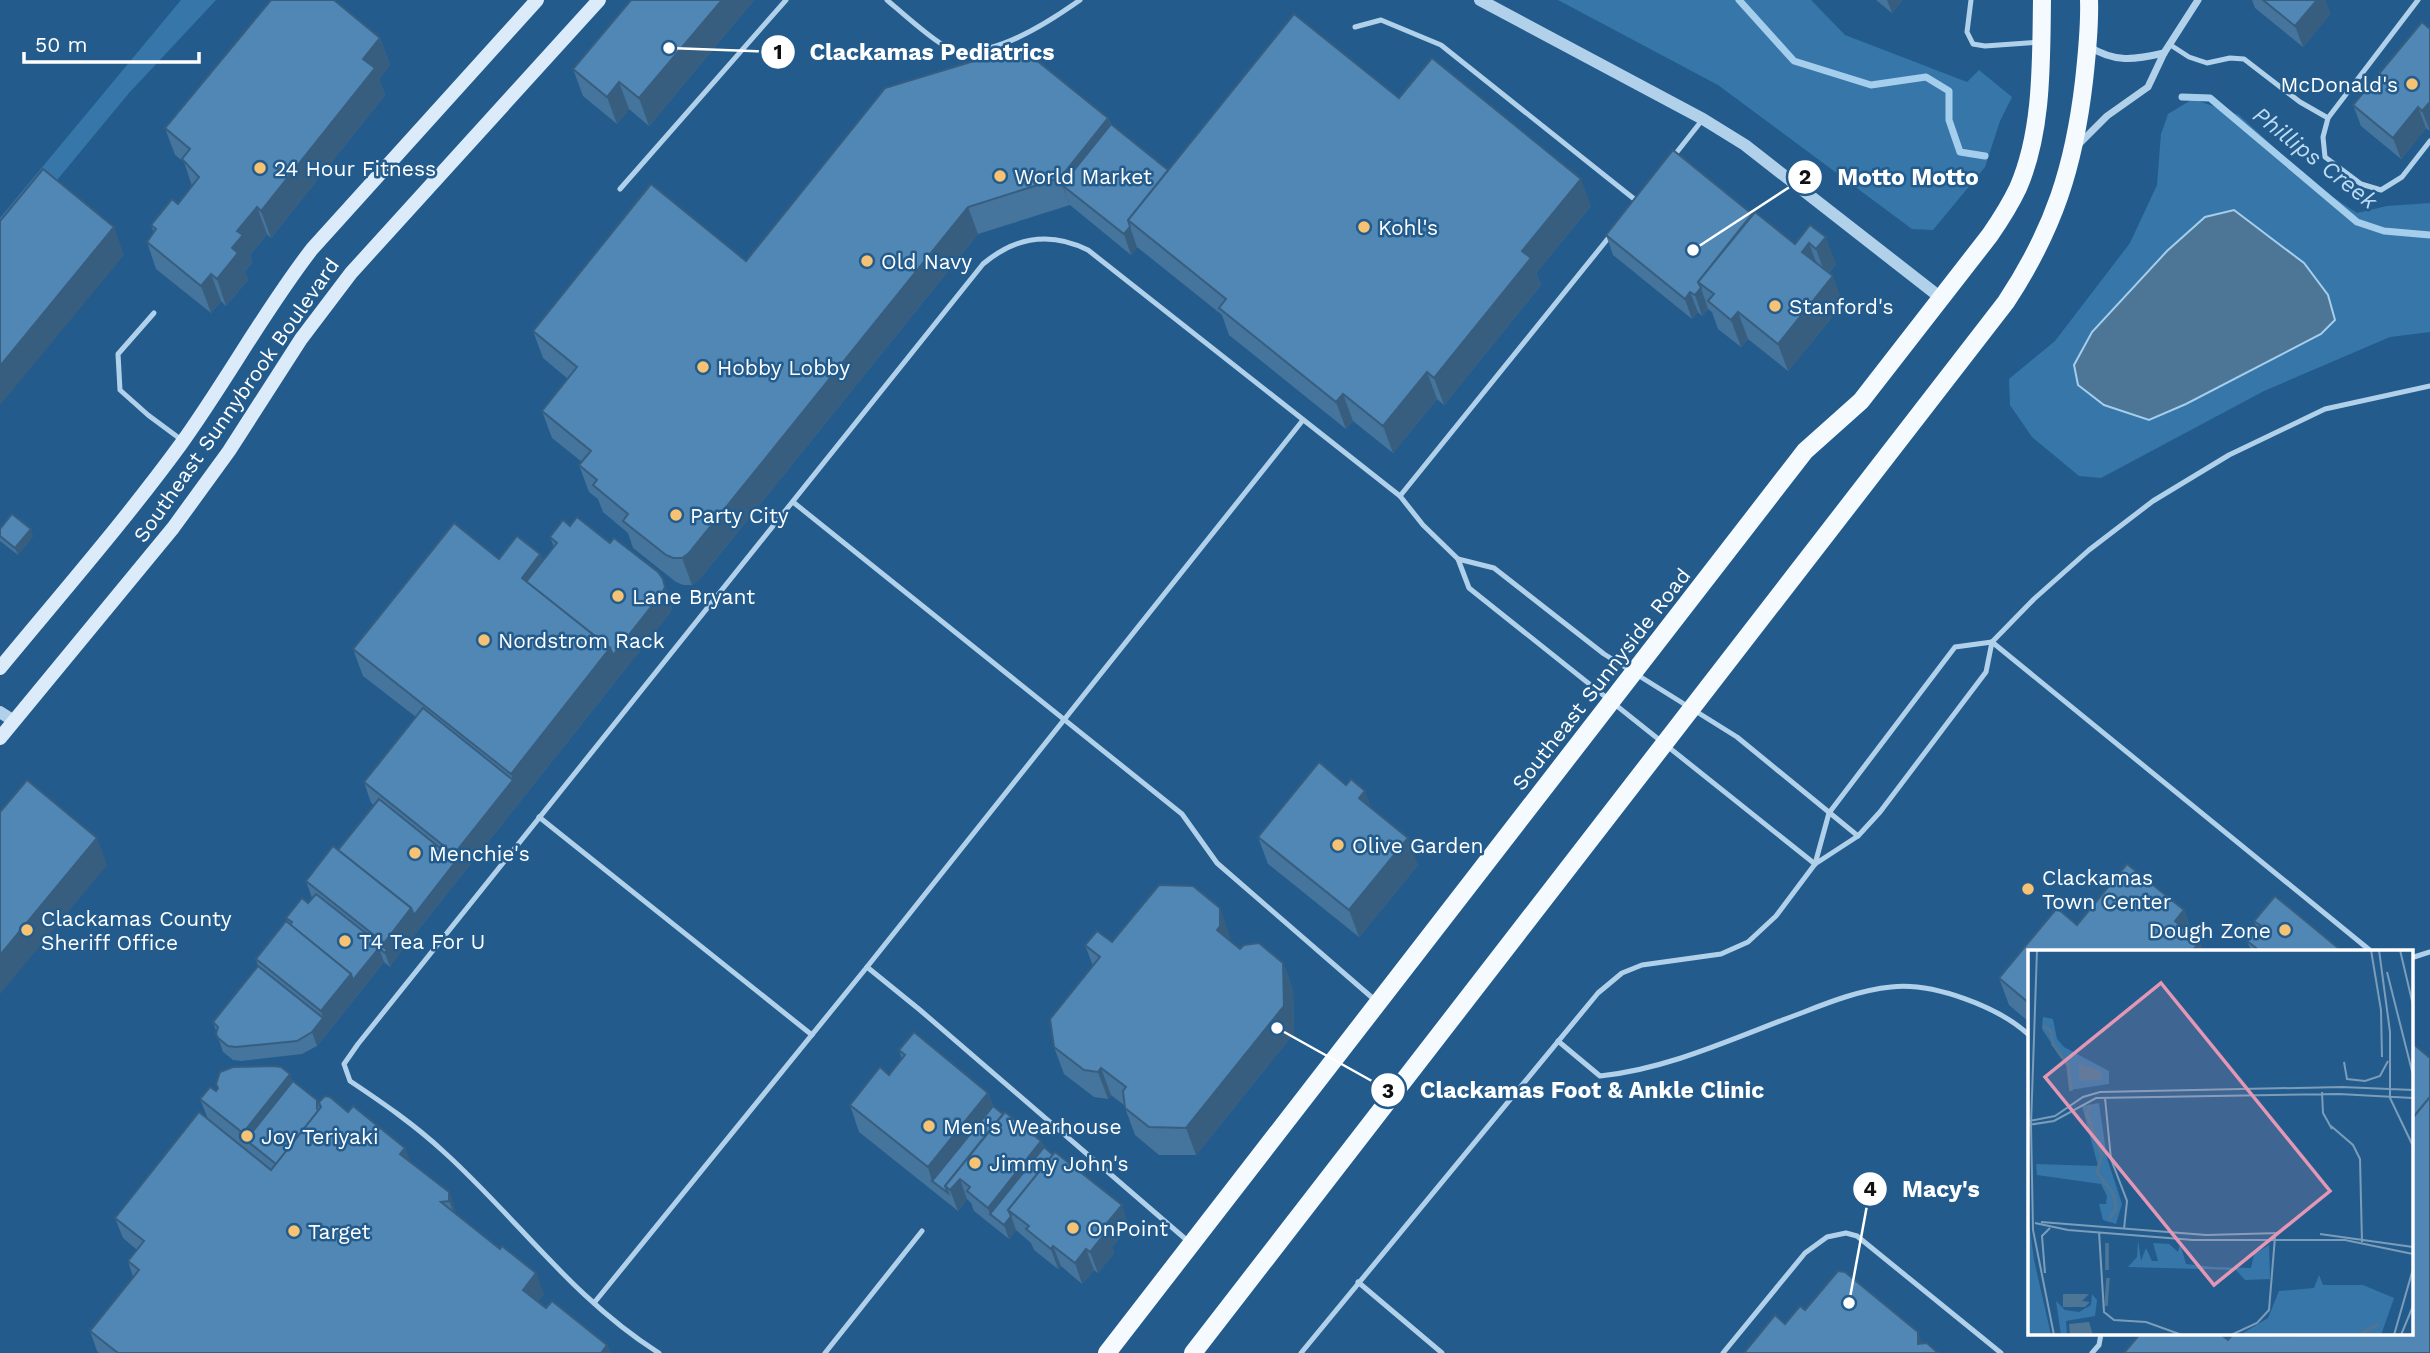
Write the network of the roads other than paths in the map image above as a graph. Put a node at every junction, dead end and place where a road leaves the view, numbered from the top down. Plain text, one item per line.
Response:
1 (537, 0) edge
2 (599, 0) edge
3 (786, 0) edge
4 (887, 0) edge
5 (1080, 0) edge
6 (1479, 0) edge
7 (1971, 0) edge
8 (2042, 0) edge
9 (2089, 0) edge
10 (2199, 0) edge
11 (2417, 0) edge
12 (1355, 27) dead end
13 (2041, 41) junction
14 (2169, 44) junction
15 (2088, 46) junction
16 (2164, 52) junction
17 (1703, 118) junction
18 (2328, 118) junction
19 (2430, 141) edge
20 (2074, 149) junction
21 (1671, 160) edge
22 (620, 189) dead end
23 (1646, 192) edge
24 (1637, 202) junction
25 (1629, 212) edge
26 (1613, 233) edge
27 (1941, 298) junction
28 (154, 313) dead end
29 (2430, 386) edge
30 (1303, 420) junction
31 (183, 441) junction
32 (1400, 496) junction
33 (793, 502) junction
34 (1458, 559) junction
35 (1992, 642) junction
36 (0, 668) edge
37 (1634, 673) junction
38 (1612, 701) junction
39 (1691, 709) junction
40 (0, 712) edge
41 (1064, 719) junction
42 (14, 721) junction
43 (0, 738) edge
44 (1665, 743) junction
45 (1829, 813) junction
46 (539, 817) junction
47 (1858, 835) junction
48 (1815, 864) junction
49 (2370, 950) edge
50 (2430, 952) edge
51 (2412, 958) edge
52 (867, 967) junction
53 (1378, 1003) junction
54 (2028, 1034) edge
55 (812, 1035) junction
56 (1558, 1041) junction
57 (922, 1231) dead end
58 (1191, 1244) junction
59 (1358, 1282) junction
60 (594, 1303) junction
61 (2101, 1336) edge
62 (659, 1353) edge
63 (824, 1353) edge
64 (1107, 1353) edge
65 (1193, 1353) edge
66 (1301, 1353) edge
67 (1442, 1353) edge
68 (1723, 1353) edge
69 (2001, 1353) edge
70 (2092, 1353) edge

1 - 31 main road, Southeast Sunnybrook Boulevard
2 - 42 main road, Southeast Sunnybrook Boulevard
3 - 22 lane
4 - 5 lane
6 - 17 street
7 - 13 lane
8 - 13 main road, Southeast Sunnyside Road
9 - 15 main road
10 - 14 street
11 - 18 lane
12 - 24 lane
13 - 27 main road, Southeast Sunnyside Road
14 - 16 street
14 - 18 lane
15 - 16 street
15 - 20 main road
16 - 20 street
17 - 21 lane
17 - 27 street
18 - 19 lane
20 - 39 main road
23 - 24 lane
24 - 25 lane
26 - 32 lane
27 - 37 main road, Southeast Sunnyside Road
28 - 31 lane
29 - 35 lane
30 - 32 lane
30 - 33 lane
30 - 41 lane
31 - 36 main road, Southeast Sunnybrook Boulevard
32 - 34 lane
33 - 41 lane
33 - 46 lane
34 - 37 lane
34 - 38 lane
35 - 45 lane
35 - 47 lane
35 - 49 lane
37 - 38 main road, Southeast Sunnyside Road
37 - 39 lane
38 - 44 lane
38 - 53 main road, Southeast Sunnyside Road
39 - 44 main road
39 - 45 lane
40 - 42 street
41 - 52 lane
41 - 53 lane
42 - 43 main road, Southeast Sunnybrook Boulevard
44 - 48 lane
44 - 65 main road
45 - 47 lane
45 - 48 lane
46 - 55 lane
46 - 60 lane
47 - 48 lane
48 - 56 lane
50 - 51 lane
52 - 55 lane
52 - 58 lane
53 - 58 main road, Southeast Sunnyside Road
54 - 56 lane
55 - 60 lane
56 - 59 lane
57 - 63 lane
58 - 64 main road, Southeast Sunnyside Road
59 - 66 lane
59 - 67 lane
60 - 62 lane
61 - 70 lane
68 - 69 lane

